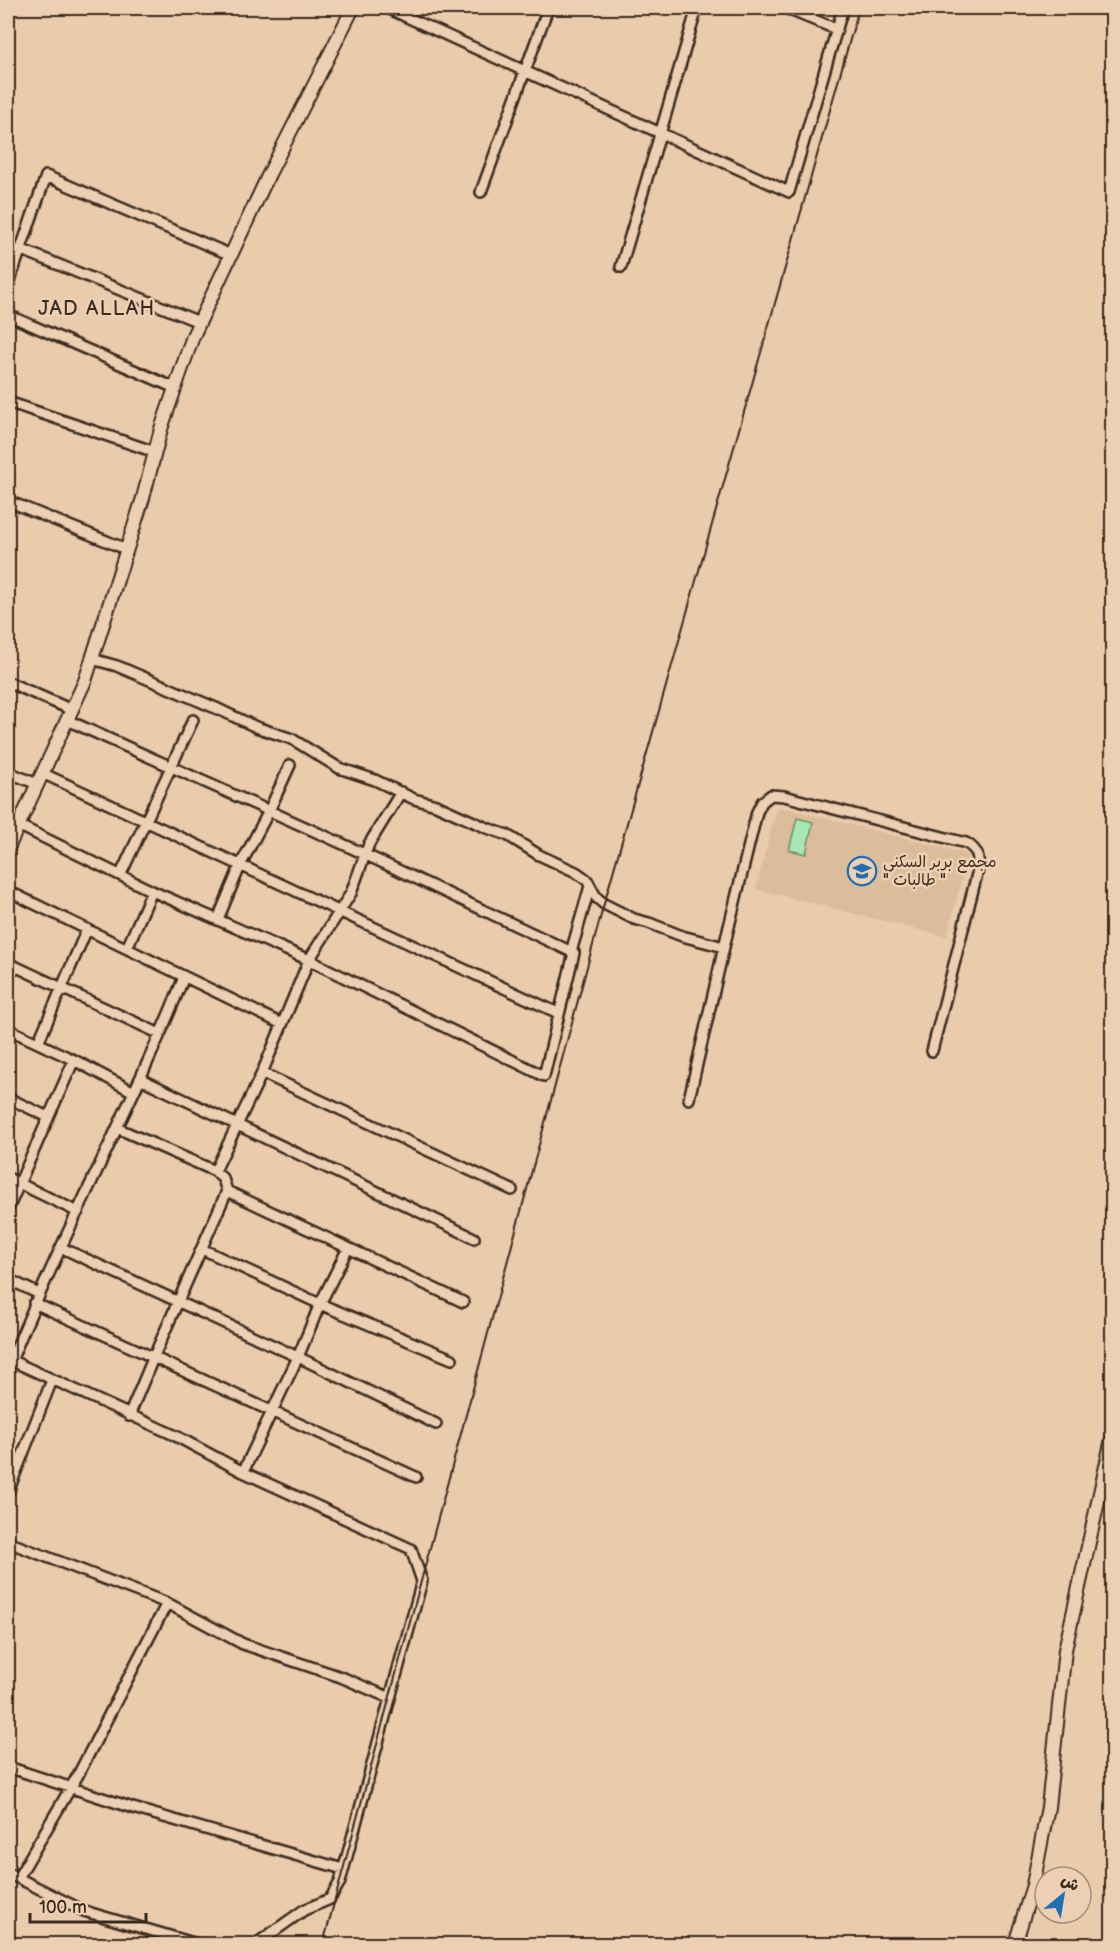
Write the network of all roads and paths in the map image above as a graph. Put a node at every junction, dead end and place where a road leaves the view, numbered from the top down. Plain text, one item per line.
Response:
1 (353, 8) edge
2 (387, 8) edge
3 (548, 8) edge
4 (698, 8) edge
5 (785, 8) edge
6 (843, 8) edge
7 (836, 29) junction
8 (525, 71) junction
9 (661, 133) junction
10 (481, 192) dead end
11 (20, 249) junction
12 (231, 255) junction
13 (621, 267) dead end
14 (8, 286) edge
15 (8, 315) edge
16 (199, 322) junction
17 (175, 387) junction
18 (8, 402) edge
19 (155, 452) junction
20 (8, 501) edge
21 (126, 549) junction
22 (92, 659) junction
23 (8, 681) edge
24 (70, 715) junction
25 (193, 720) dead end
26 (290, 765) dead end
27 (171, 767) junction
28 (8, 772) edge
29 (39, 779) junction
30 (401, 792) junction
31 (269, 811) junction
32 (146, 820) junction
33 (18, 825) junction
34 (9, 841) edge
35 (365, 855) junction
36 (241, 864) junction
37 (121, 874) junction
38 (590, 886) junction
39 (8, 891) edge
40 (152, 891) junction
41 (340, 911) junction
42 (218, 919) junction
43 (87, 929) junction
44 (724, 947) junction
45 (127, 948) junction
46 (571, 952) junction
47 (309, 960) junction
48 (8, 963) edge
49 (184, 977) junction
50 (63, 989) junction
51 (558, 1013) junction
52 (282, 1024) junction
53 (8, 1029) edge
54 (160, 1034) junction
55 (38, 1043) junction
56 (932, 1051) dead end
57 (74, 1060) junction
58 (262, 1073) junction
59 (141, 1079) junction
60 (134, 1092) junction
61 (8, 1098) edge
62 (689, 1099) dead end
63 (48, 1117) junction
64 (236, 1124) junction
65 (117, 1128) junction
66 (215, 1171) junction
67 (8, 1178) edge
68 (19, 1184) junction
69 (512, 1190) dead end
70 (227, 1191) junction
71 (8, 1209) edge
72 (78, 1212) junction
73 (474, 1238) dead end
74 (62, 1248) junction
75 (348, 1248) junction
76 (202, 1249) junction
77 (8, 1279) edge
78 (37, 1299) junction
79 (178, 1302) junction
80 (463, 1302) dead end
81 (320, 1304) junction
82 (154, 1356) junction
83 (298, 1357) junction
84 (452, 1359) dead end
85 (9, 1360) edge
86 (52, 1380) junction
87 (270, 1412) junction
88 (129, 1416) junction
89 (436, 1424) dead end
90 (1113, 1439) edge
91 (243, 1472) junction
92 (416, 1477) dead end
93 (8, 1492) edge
94 (8, 1542) edge
95 (166, 1603) junction
96 (390, 1698) junction
97 (8, 1767) edge
98 (71, 1788) junction
99 (343, 1869) junction
100 (8, 1873) edge
101 (18, 1878) junction
102 (197, 1944) edge
103 (256, 1944) edge
104 (1015, 1944) edge

1 - 12 street
2 - 8 street
3 - 8 street
4 - 9 street
5 - 7 street
6 - 7 street
7 - 9 street
8 - 9 street
8 - 10 street
9 - 13 street
11 - 12 street
11 - 14 street
11 - 16 street
12 - 16 street
15 - 17 street
16 - 17 street
17 - 19 street
18 - 19 street
19 - 21 street
20 - 21 street
21 - 22 street
22 - 24 street
22 - 30 street
23 - 24 street
24 - 27 street
24 - 29 street
25 - 27 street
26 - 31 street
27 - 31 street
27 - 32 street
28 - 29 street
29 - 32 street
29 - 33 street
30 - 35 street
30 - 38 street
31 - 35 street
31 - 36 street
32 - 36 street
32 - 37 street
33 - 34 street
33 - 37 street
35 - 41 street
35 - 46 street
36 - 41 street
36 - 42 street
37 - 40 street
38 - 44 street
38 - 46 street
39 - 43 street
40 - 42 street
40 - 45 street
41 - 47 street
41 - 51 street
42 - 47 street
43 - 45 street
43 - 50 street
44 - 56 street
44 - 62 street
45 - 49 street
46 - 51 street
47 - 51 street
47 - 52 street
48 - 50 street
49 - 52 street
49 - 54 street
50 - 54 street
50 - 55 street
52 - 58 street
53 - 55 street
54 - 59 street
55 - 57 street
57 - 60 street
57 - 63 street
58 - 64 street
58 - 69 street
59 - 60 street
59 - 64 street
60 - 65 street
61 - 63 street
63 - 68 street
64 - 66 street
64 - 73 street
65 - 66 street
65 - 72 street
66 - 70 street
67 - 68 street
68 - 71 street
68 - 72 street
70 - 75 street
70 - 76 street
72 - 74 street
74 - 78 street
74 - 79 street
75 - 80 street
75 - 81 street
76 - 79 street
76 - 81 street
77 - 78 street
78 - 82 street
78 - 85 street
79 - 82 street
79 - 83 street
81 - 83 street
81 - 84 street
82 - 87 street
82 - 88 street
83 - 87 street
83 - 89 street
85 - 86 street
86 - 88 street
86 - 93 street
87 - 91 street
87 - 92 street
88 - 91 street
90 - 104 street
91 - 96 street
94 - 95 street
95 - 96 street
95 - 98 street
96 - 99 street
97 - 98 street
98 - 99 street
98 - 101 street
99 - 103 street
100 - 101 street
101 - 102 street

